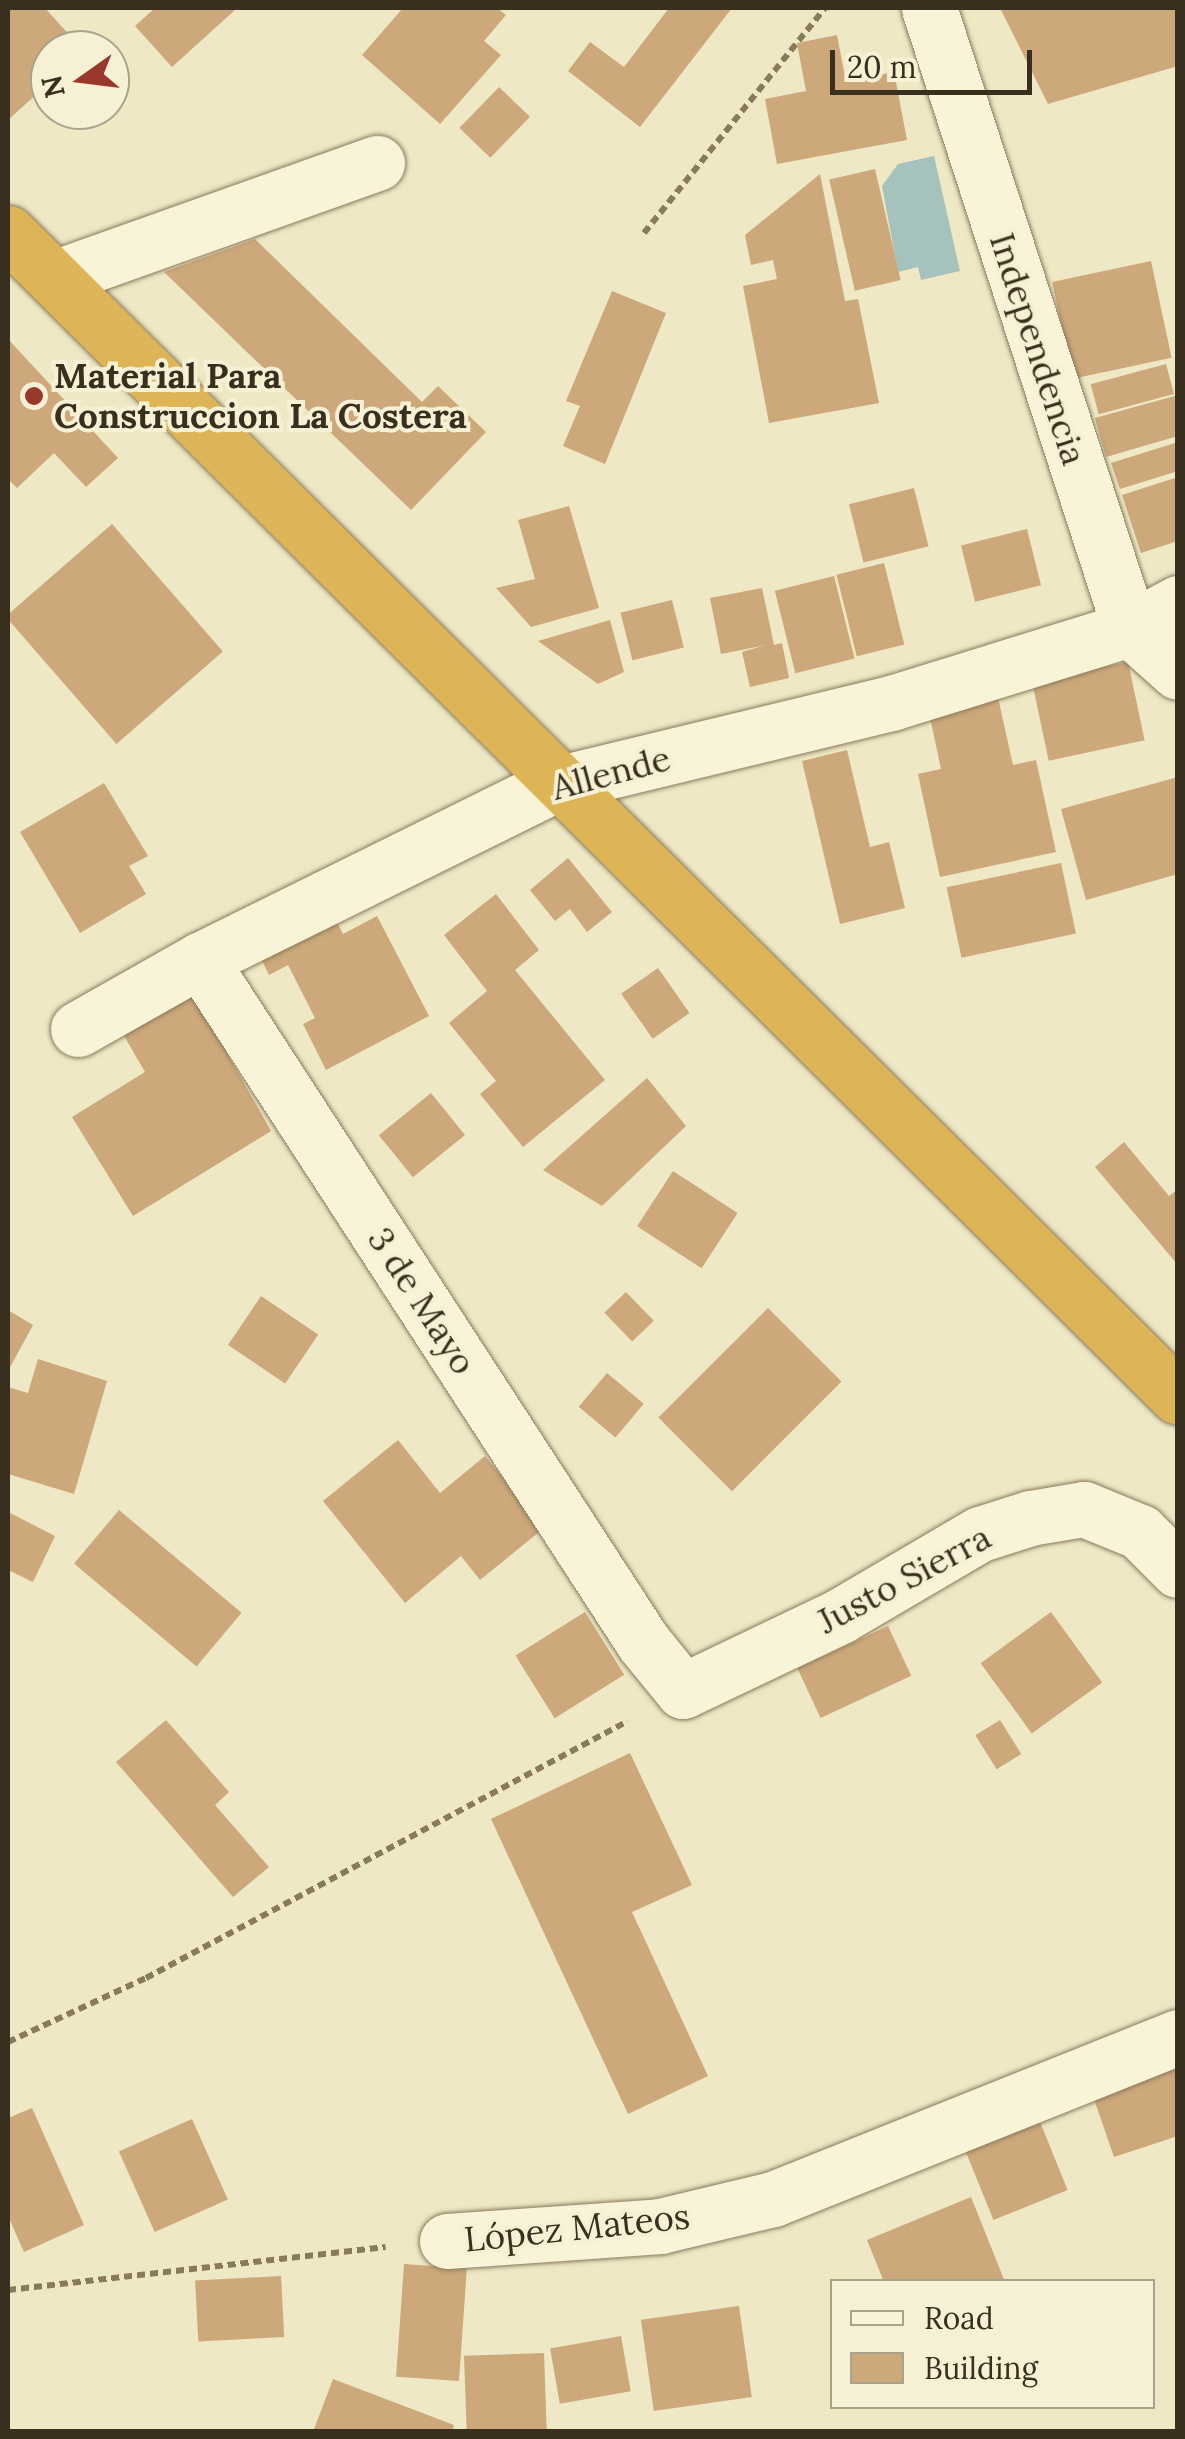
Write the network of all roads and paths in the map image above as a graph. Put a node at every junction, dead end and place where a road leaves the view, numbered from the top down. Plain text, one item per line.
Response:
1 (825, 8) edge
2 (929, 8) edge
3 (377, 163) dead end
4 (8, 233) edge
5 (644, 234) dead end
6 (54, 278) junction
7 (1178, 603) edge
8 (1130, 629) junction
9 (1178, 672) edge
10 (556, 784) junction
11 (200, 960) junction
12 (78, 1029) dead end
13 (1178, 1397) edge
14 (1178, 1570) edge
15 (683, 1690) junction
16 (1178, 2037) edge
17 (8, 2042) edge
18 (447, 2241) joint
19 (8, 2290) edge

1 - 5 path
2 - 8 street, Independencia
3 - 6 street
4 - 6 highway
6 - 10 highway
7 - 8 street, Allende
8 - 9 street
8 - 10 street, Allende
10 - 11 street, Allende
10 - 13 highway
11 - 12 street, Allende
11 - 15 street, 3 de Mayo
14 - 15 street, Justo Sierra
15 - 17 path
16 - 18 street, López Mateos
18 - 19 path, López Mateos

